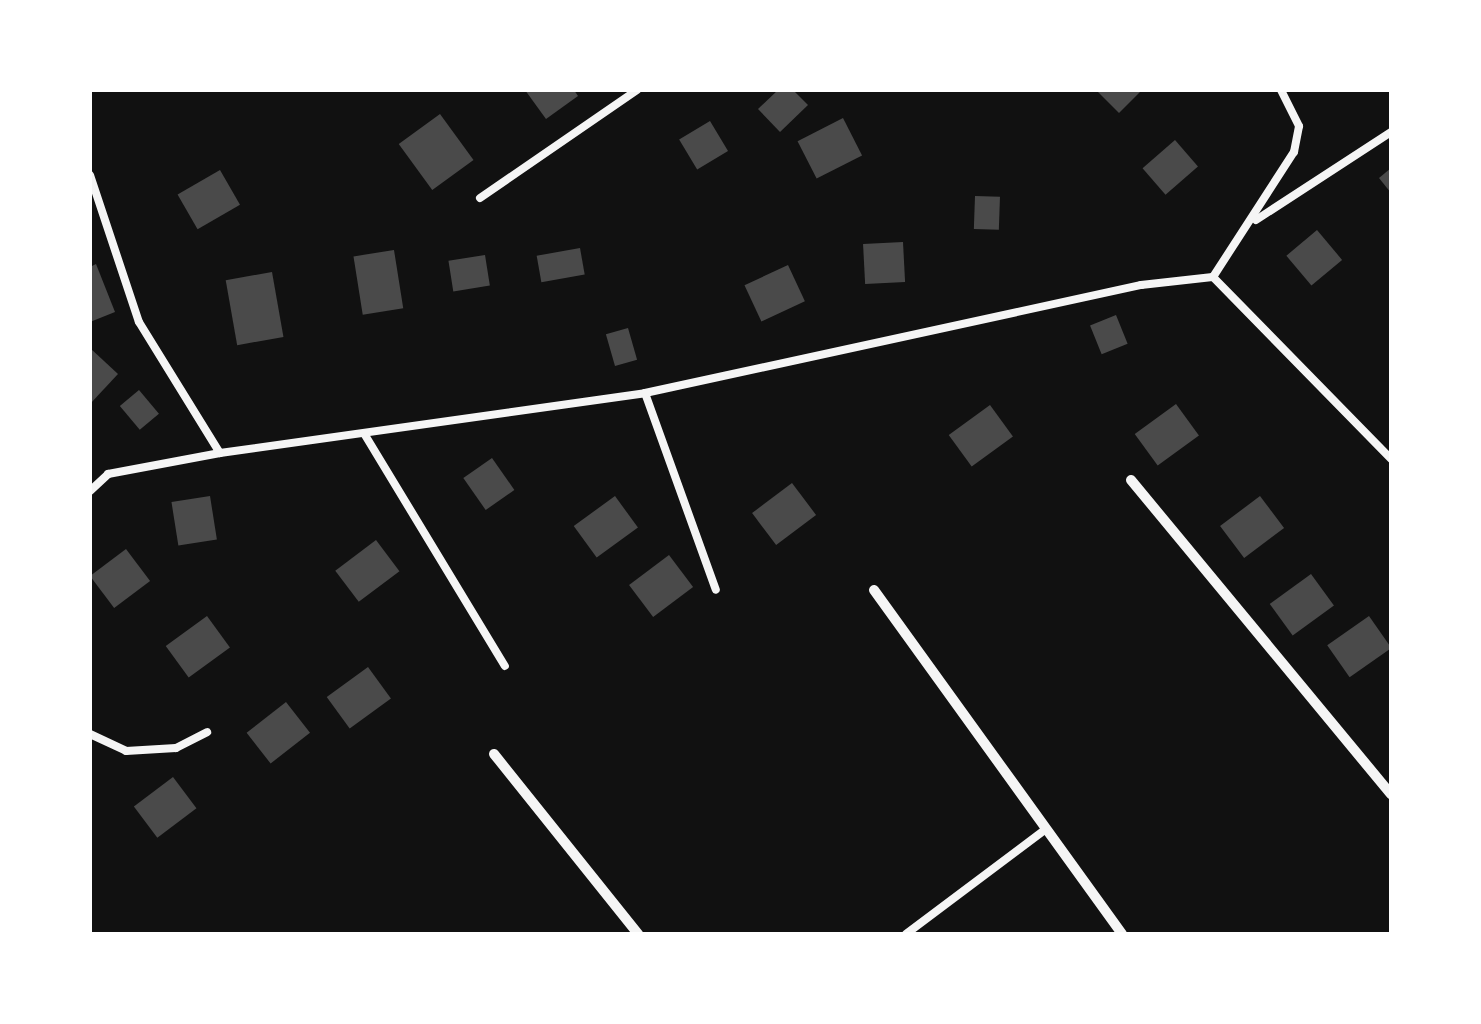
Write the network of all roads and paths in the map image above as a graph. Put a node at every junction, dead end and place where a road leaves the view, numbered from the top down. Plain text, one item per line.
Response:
1 (637, 90) edge
2 (1281, 90) edge
3 (1391, 132) edge
4 (90, 175) edge
5 (480, 198) dead end
6 (1252, 222) junction
7 (1213, 276) junction
8 (645, 394) junction
9 (364, 435) junction
10 (220, 453) junction
11 (1391, 459) edge
12 (1131, 480) dead end
13 (90, 492) edge
14 (716, 590) dead end
15 (874, 590) dead end
16 (505, 666) dead end
17 (207, 732) dead end
18 (90, 734) edge
19 (494, 754) dead end
20 (1391, 794) edge
21 (1046, 829) junction
22 (638, 934) edge
23 (906, 934) edge
24 (1122, 934) edge

1 - 5 lane
2 - 6 lane
3 - 6 lane
4 - 10 lane
6 - 7 lane
7 - 8 lane
7 - 11 lane
8 - 9 lane
8 - 14 lane
9 - 10 lane
9 - 16 lane
10 - 13 lane
12 - 20 street
15 - 21 street
17 - 18 lane
19 - 22 street
21 - 23 lane
21 - 24 street

